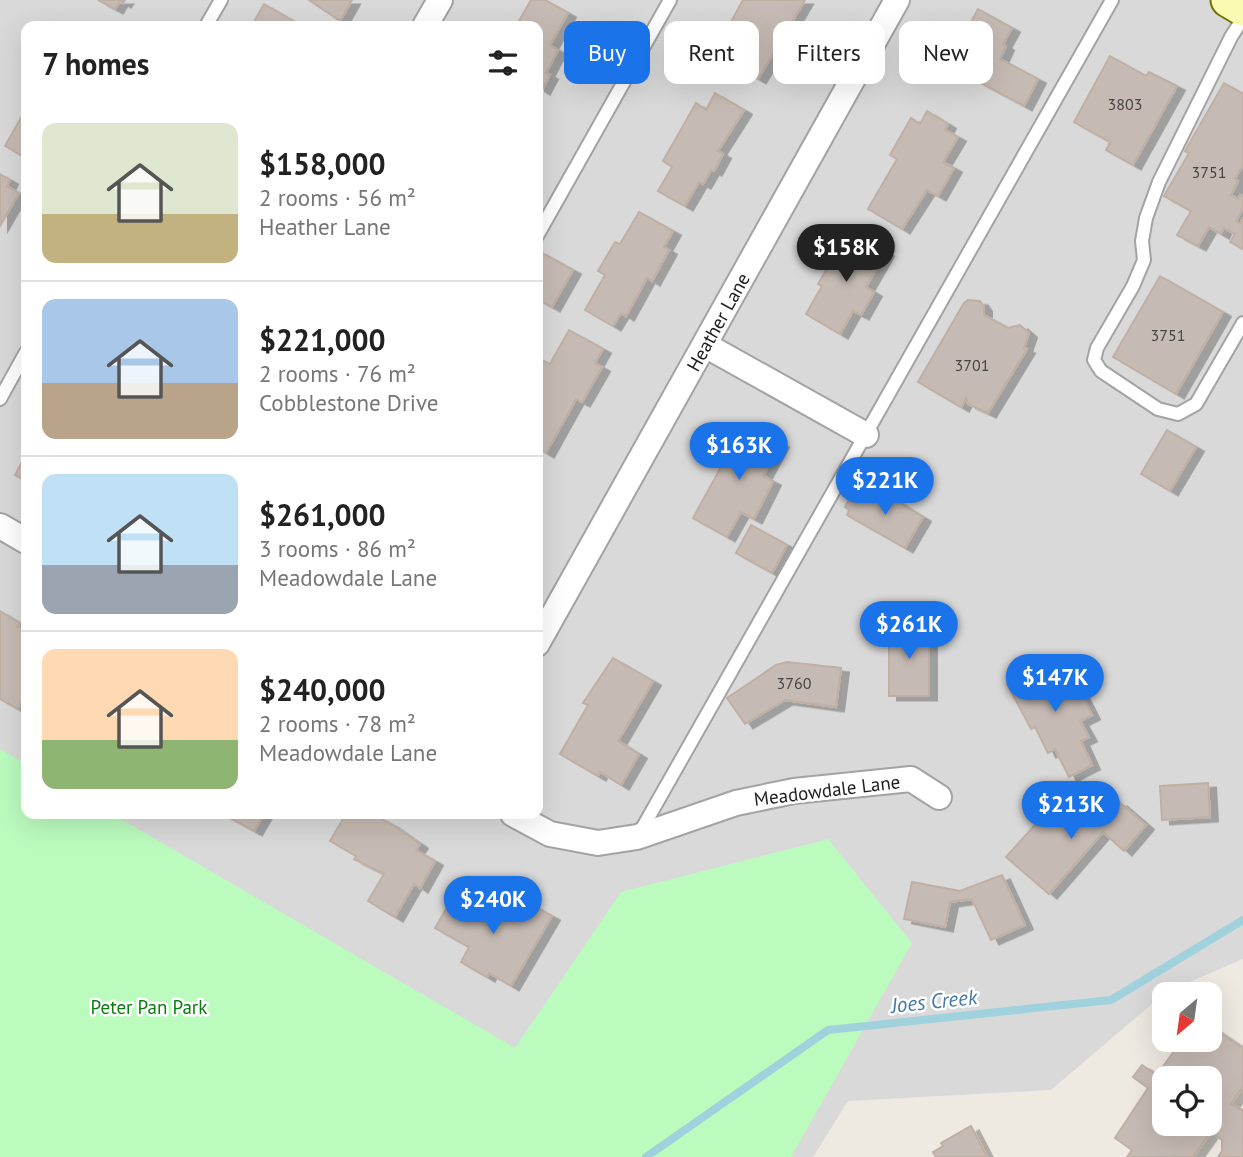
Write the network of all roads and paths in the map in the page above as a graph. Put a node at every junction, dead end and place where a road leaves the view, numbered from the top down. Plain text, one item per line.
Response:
1 (221, 0) edge
2 (440, 0) edge
3 (670, 0) edge
4 (897, 0) edge
5 (1112, 0) edge
6 (1228, 0) edge
7 (1243, 9) edge
8 (1243, 18) edge
9 (209, 21) edge
10 (428, 21) edge
11 (543, 225) edge
12 (1243, 323) edge
13 (705, 345) junction
14 (21, 361) edge
15 (0, 399) edge
16 (866, 435) junction
17 (0, 526) edge
18 (21, 538) edge
19 (543, 632) edge
20 (939, 797) dead end
21 (522, 819) edge
22 (636, 837) junction

1 - 9 lane
2 - 10 street
3 - 11 lane
4 - 13 street, Heather Lane
5 - 16 lane
6 - 7 street
8 - 12 lane
13 - 16 street
13 - 19 street, Heather Lane
14 - 15 lane
16 - 22 lane
17 - 18 street
20 - 22 street, Meadowdale Lane
21 - 22 street, Meadowdale Lane

